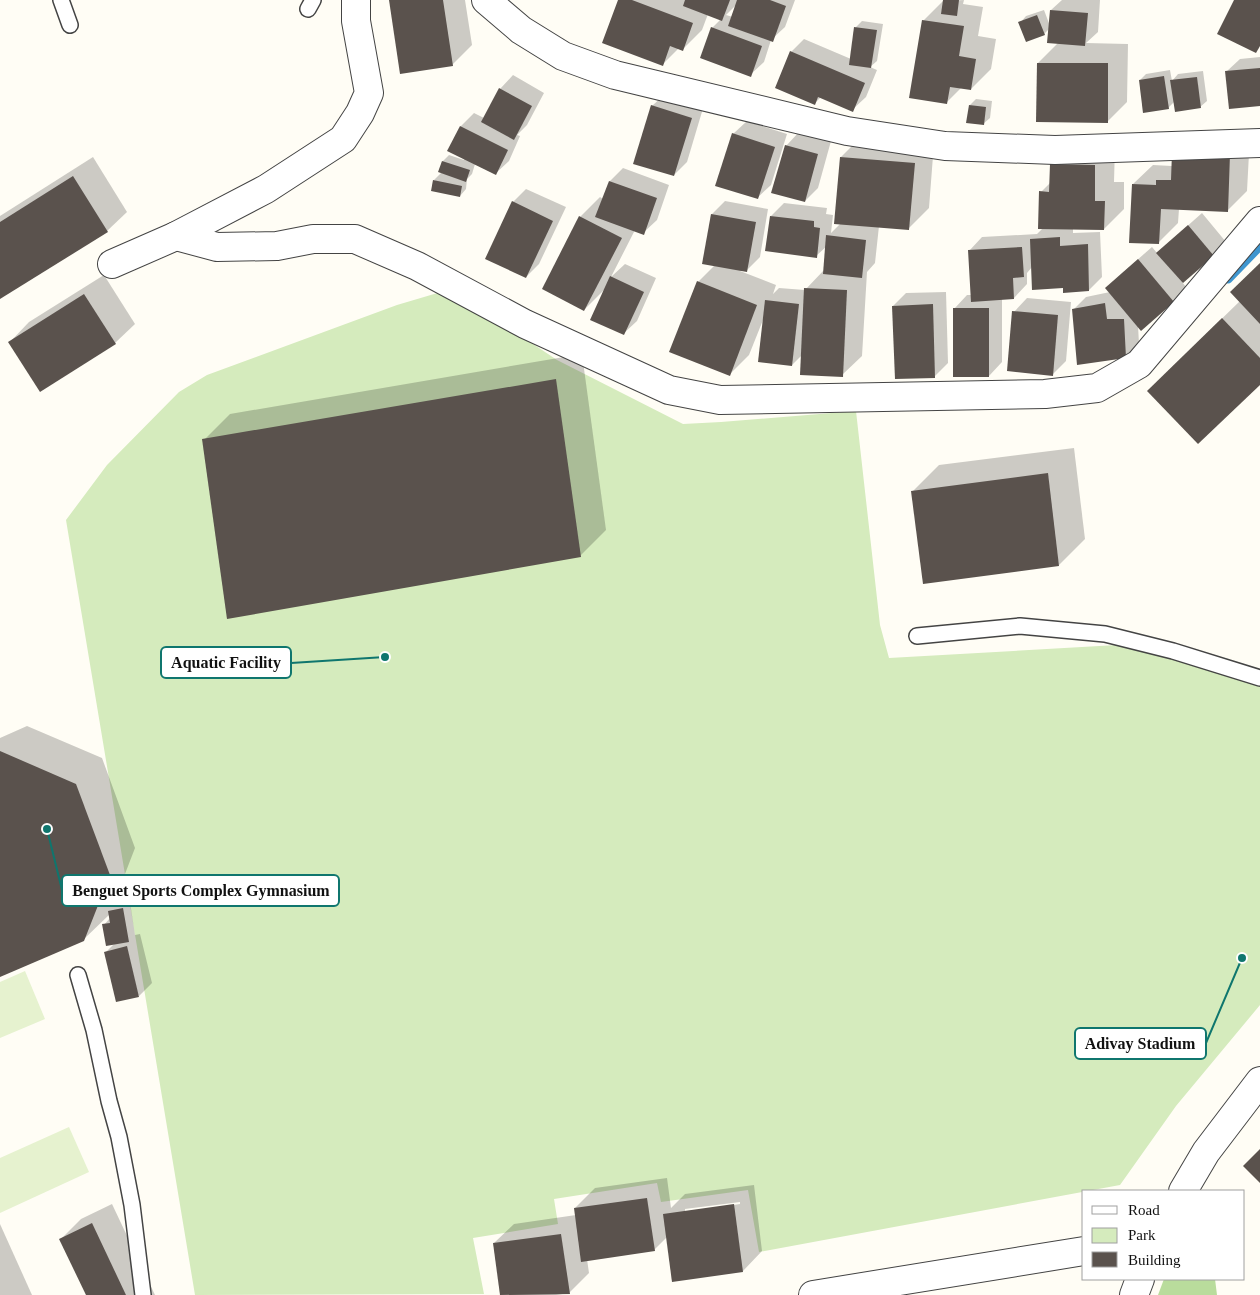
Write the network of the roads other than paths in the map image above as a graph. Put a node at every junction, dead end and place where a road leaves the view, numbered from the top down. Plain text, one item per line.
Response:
1 (61, 0) edge
2 (356, 0) edge
3 (486, 0) edge
4 (70, 26) dead end
5 (1260, 143) edge
6 (1260, 221) edge
7 (176, 236) junction
8 (112, 264) dead end
9 (916, 636) dead end
10 (1260, 678) edge
11 (78, 975) dead end
12 (1260, 1081) edge
13 (1184, 1190) edge
14 (1082, 1251) edge
15 (1140, 1280) edge
16 (143, 1295) edge
17 (813, 1295) edge
18 (1134, 1295) edge

1 - 4 lane
2 - 7 street
3 - 5 street
6 - 7 street
7 - 8 street
9 - 10 lane
11 - 16 lane
12 - 13 street
14 - 17 street
15 - 18 street

